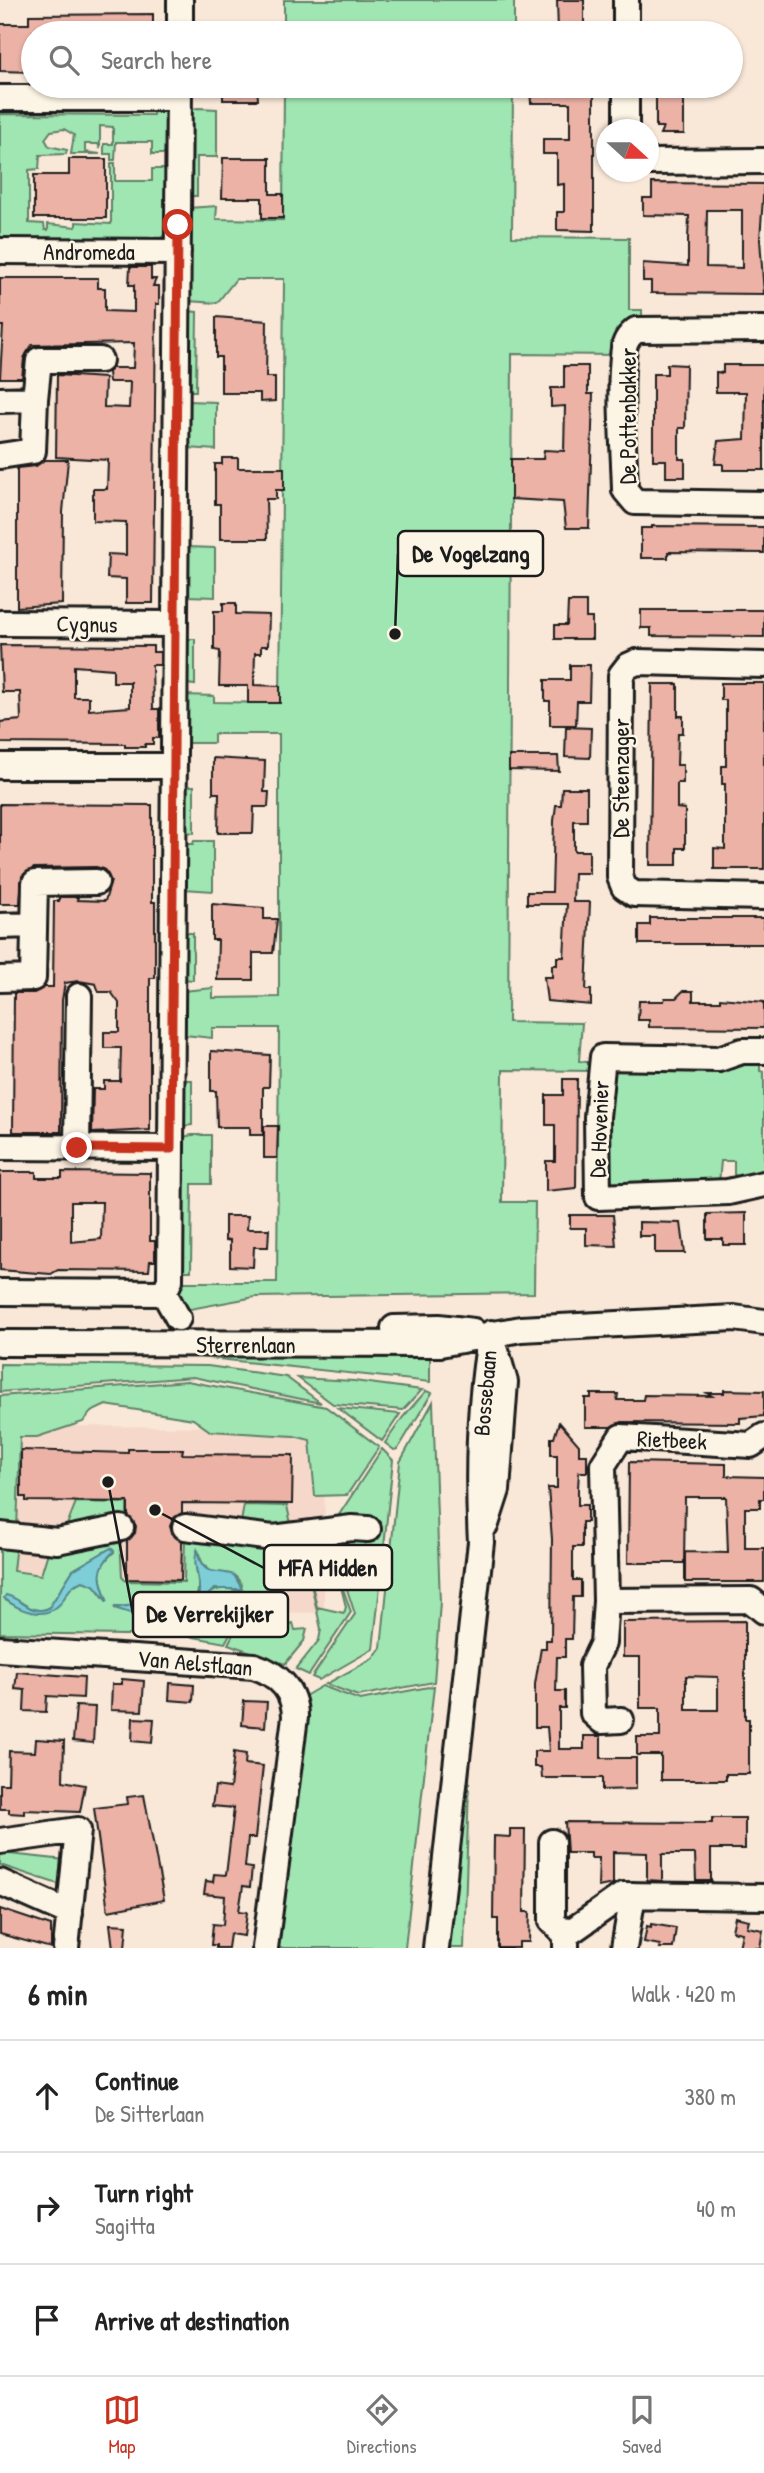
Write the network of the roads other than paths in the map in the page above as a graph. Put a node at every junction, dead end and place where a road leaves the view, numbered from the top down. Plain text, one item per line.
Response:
1 (180, 0) edge
2 (626, 0) edge
3 (180, 21) edge
4 (626, 21) edge
5 (21, 97) edge
6 (0, 98) edge
7 (179, 98) edge
8 (626, 98) edge
9 (626, 119) edge
10 (764, 161) edge
11 (659, 162) edge
12 (0, 251) edge
13 (178, 252) junction
14 (764, 329) edge
15 (100, 360) dead end
16 (36, 399) junction
17 (0, 400) edge
18 (0, 456) edge
19 (764, 504) edge
20 (0, 623) edge
21 (175, 624) junction
22 (764, 665) edge
23 (0, 766) edge
24 (174, 766) junction
25 (96, 882) dead end
26 (764, 897) edge
27 (33, 925) junction
28 (0, 926) edge
29 (0, 979) edge
30 (79, 996) dead end
31 (764, 1051) edge
32 (0, 1147) edge
33 (77, 1148) junction
34 (171, 1149) junction
35 (764, 1184) edge
36 (0, 1292) edge
37 (164, 1293) junction
38 (764, 1308) edge
39 (178, 1318) dead end
40 (734, 1318) junction
41 (764, 1322) edge
42 (0, 1331) edge
43 (491, 1333) junction
44 (0, 1343) edge
45 (764, 1436) edge
46 (185, 1527) dead end
47 (121, 1528) dead end
48 (368, 1529) dead end
49 (0, 1535) edge
50 (606, 1601) junction
51 (764, 1611) edge
52 (0, 1649) edge
53 (621, 1720) dead end
54 (0, 1841) edge
55 (552, 1842) dead end
56 (0, 1882) edge
57 (633, 1895) junction
58 (764, 1897) edge
59 (70, 1913) junction
60 (566, 1941) edge
61 (66, 1948) edge
62 (265, 1948) edge
63 (436, 1948) edge
64 (624, 1948) edge

1 - 3 street
2 - 4 street
5 - 6 street
7 - 13 street
8 - 9 street
10 - 11 street
12 - 13 street, Andromeda
13 - 21 street
14 - 19 street, De Pottenbakker
15 - 16 street
16 - 17 street
16 - 18 street
20 - 21 street, Cygnus
21 - 24 street
22 - 26 street, De Steenzager
23 - 24 street
24 - 34 street
25 - 27 street
27 - 28 street
27 - 29 street
30 - 33 street
31 - 35 street, De Hovenier
32 - 33 street
33 - 34 street
34 - 37 street
36 - 37 street
37 - 39 street, Sterrenlaan
38 - 40 street, Sterrenlaan
40 - 41 street, Sterrenlaan
40 - 43 street, Sterrenlaan
42 - 43 street, Sterrenlaan
43 - 44 street, Sterrenlaan
43 - 63 street, Bossebaan
45 - 50 street, Rietbeek
46 - 48 street
47 - 49 street
50 - 51 street
50 - 53 street, Rietbeek
52 - 62 street, Van Aelstlaan
54 - 59 street
55 - 60 street
56 - 59 street
57 - 58 street
57 - 60 street
57 - 64 street
59 - 61 street

